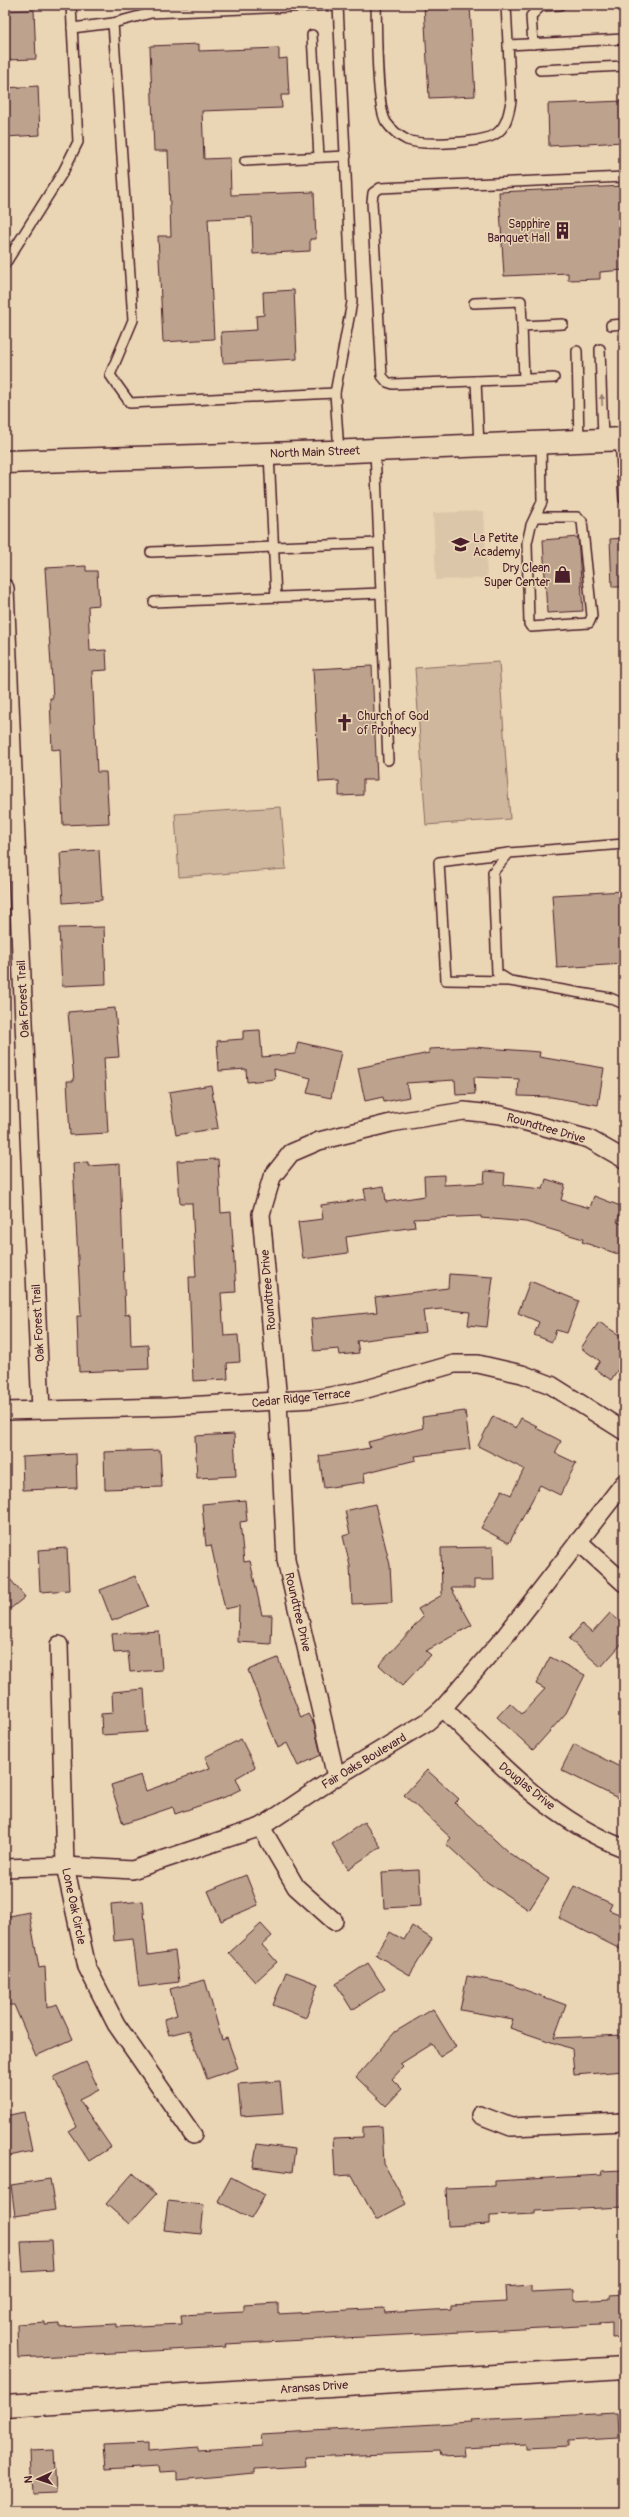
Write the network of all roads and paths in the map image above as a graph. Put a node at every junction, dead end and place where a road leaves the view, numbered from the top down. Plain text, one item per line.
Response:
1 (71, 5) edge
2 (338, 5) edge
3 (376, 5) edge
4 (506, 5) edge
5 (560, 5) edge
6 (113, 23) junction
7 (72, 28) junction
8 (312, 35) dead end
9 (624, 39) edge
10 (532, 44) junction
11 (508, 45) junction
12 (624, 66) edge
13 (540, 70) dead end
14 (346, 156) junction
15 (319, 157) junction
16 (245, 161) dead end
17 (624, 177) edge
18 (5, 264) edge
19 (474, 303) dead end
20 (563, 324) dead end
21 (624, 324) edge
22 (611, 325) dead end
23 (522, 326) junction
24 (600, 349) dead end
25 (577, 351) dead end
26 (554, 378) dead end
27 (524, 379) junction
28 (476, 381) junction
29 (335, 393) junction
30 (616, 439) edge
31 (579, 441) junction
32 (541, 442) junction
33 (479, 445) junction
34 (374, 450) junction
35 (339, 452) junction
36 (269, 454) junction
37 (5, 462) edge
38 (624, 499) edge
39 (535, 517) junction
40 (378, 543) junction
41 (275, 547) junction
42 (151, 552) dead end
43 (5, 588) edge
44 (380, 593) junction
45 (276, 597) junction
46 (154, 602) dead end
47 (388, 760) dead end
48 (624, 844) edge
49 (509, 853) junction
50 (510, 981) junction
51 (624, 1004) edge
52 (624, 1159) edge
53 (278, 1401) junction
54 (41, 1410) junction
55 (5, 1411) edge
56 (624, 1431) edge
57 (624, 1483) edge
58 (578, 1540) junction
59 (624, 1583) edge
60 (59, 1645) dead end
61 (443, 1708) junction
62 (336, 1777) junction
63 (261, 1827) junction
64 (624, 1848) edge
65 (65, 1866) junction
66 (5, 1868) edge
67 (334, 1921) dead end
68 (480, 2115) dead end
69 (624, 2122) edge
70 (193, 2135) dead end
71 (624, 2368) edge
72 (5, 2406) edge

1 - 7 lane
2 - 6 lane
2 - 14 lane
3 - 11 lane
4 - 11 lane
5 - 10 lane
6 - 7 lane
6 - 29 lane
7 - 18 lane
8 - 15 lane
9 - 10 lane
10 - 11 lane
12 - 13 lane
14 - 15 lane
14 - 29 lane
15 - 16 lane
17 - 28 lane
19 - 23 lane
20 - 23 lane
21 - 22 lane
23 - 27 lane
30 -> 24 lane
25 - 31 lane
26 - 27 lane
27 - 28 lane
28 - 33 lane
29 - 35 lane
30 - 31 street, North Main Street
30 - 38 lane
31 - 32 street, North Main Street
32 - 33 street, North Main Street
32 - 39 lane
33 - 34 street, North Main Street
34 - 35 street, North Main Street
34 - 40 lane
35 - 36 street, North Main Street
36 - 37 street, North Main Street
36 - 41 lane
39 - 39 lane
40 - 41 lane
40 - 44 lane
41 - 42 lane
41 - 45 lane
43 - 54 street, Oak Forest Trail
44 - 45 lane
44 - 47 lane
45 - 46 lane
48 - 49 lane
49 - 50 lane
49 - 50 lane
50 - 51 lane
52 - 53 street, Roundtree Drive
53 - 54 street, Cedar Ridge Terrace
53 - 56 street, Cedar Ridge Terrace
53 - 62 street, Roundtree Drive
54 - 55 street, Cedar Ridge Terrace
57 - 58 street, Fair Oaks Boulevard
58 - 59 street
58 - 61 street, Fair Oaks Boulevard
60 - 65 street, Lone Oak Circle
61 - 62 street, Fair Oaks Boulevard
61 - 64 street, Douglas Drive
62 - 63 street, Fair Oaks Boulevard
63 - 65 street, Fair Oaks Boulevard
63 - 67 street
65 - 66 street, Fair Oaks Boulevard
65 - 70 street, Lone Oak Circle
68 - 69 street
71 - 72 street, Aransas Drive

